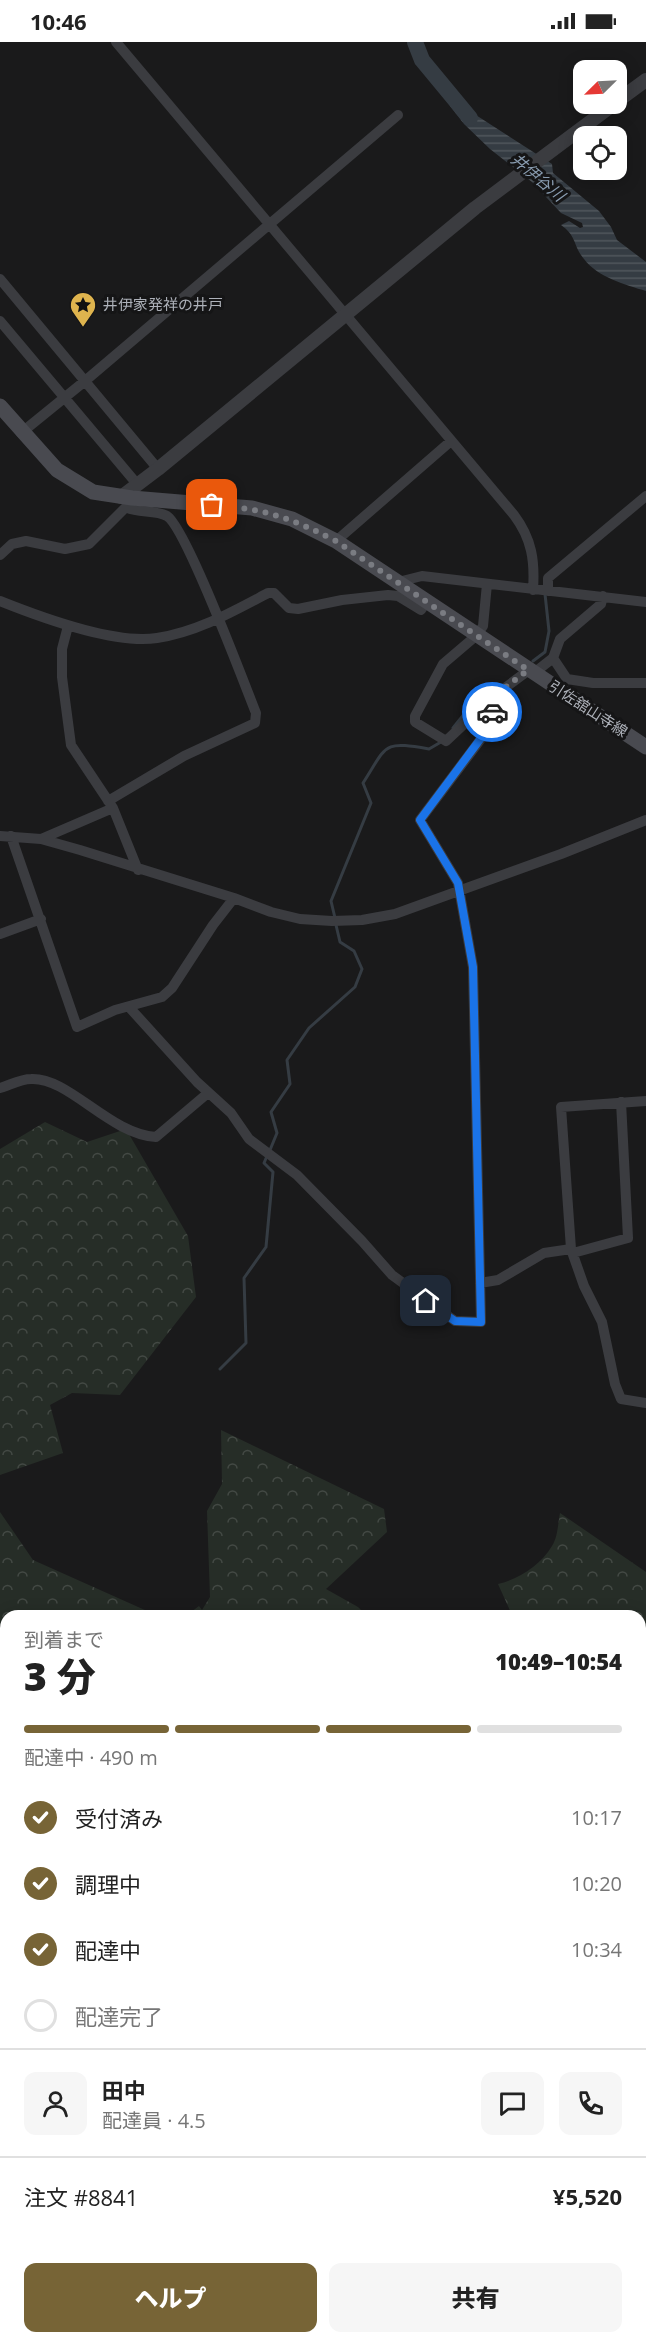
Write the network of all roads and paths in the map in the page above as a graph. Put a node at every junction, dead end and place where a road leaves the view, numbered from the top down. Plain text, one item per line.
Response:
1 (116, 42) edge
2 (646, 80) edge
3 (627, 94) edge
4 (600, 114) edge
5 (398, 115) dead end
6 (269, 225) junction
7 (0, 279) edge
8 (345, 315) junction
9 (0, 321) edge
10 (85, 381) junction
11 (64, 399) junction
12 (0, 406) edge
13 (21, 433) junction
14 (451, 441) junction
15 (159, 469) junction
16 (646, 496) edge
17 (129, 497) junction
18 (336, 541) junction
19 (0, 555) edge
20 (398, 582) junction
21 (487, 584) junction
22 (533, 590) junction
23 (548, 591) junction
24 (603, 596) junction
25 (0, 601) edge
26 (427, 602) junction
27 (646, 602) edge
28 (218, 619) junction
29 (68, 626) junction
30 (477, 635) junction
31 (553, 657) junction
32 (531, 671) junction
33 (646, 683) edge
34 (494, 696) junction
35 (646, 747) edge
36 (111, 805) junction
37 (646, 820) edge
38 (6, 836) edge
39 (41, 839) junction
40 (138, 870) junction
41 (459, 891) junction
42 (234, 898) junction
43 (41, 919) junction
44 (0, 934) edge
45 (129, 1007) junction
46 (0, 1088) edge
47 (207, 1092) junction
48 (646, 1101) edge
49 (621, 1102) junction
50 (572, 1251) junction
51 (480, 1283) junction
52 (646, 1403) edge

1 - 6 street
2 - 3 street
4 - 8 street
5 - 6 street
6 - 8 street
6 - 10 street
7 - 10 street
8 - 14 street
8 - 15 street
9 - 11 street
10 - 11 street
10 - 15 street
11 - 13 street
11 - 17 street
12 - 13 main road, 引佐舘山寺線
13 - 17 main road, 引佐舘山寺線
14 - 18 street
14 - 22 street
15 - 17 street
16 - 23 street
17 - 18 main road, 引佐舘山寺線
17 - 19 street
17 - 28 street
18 - 20 main road, 引佐舘山寺線
20 - 21 street
20 - 26 main road, 引佐舘山寺線
21 - 22 street
21 - 30 street
22 - 23 street
23 - 24 street
24 - 27 street
24 - 31 street
25 - 29 street
26 - 28 street
26 - 30 main road, 引佐舘山寺線
28 - 29 street
28 - 36 street
29 - 36 street
30 - 32 main road, 引佐舘山寺線
30 - 34 street
31 - 32 street
31 - 33 street
32 - 34 street
32 - 35 main road, 引佐舘山寺線
34 - 41 street
36 - 39 street
36 - 40 street
37 - 41 street
38 - 39 street
38 - 43 street
39 - 40 street
40 - 42 street
41 - 42 street
41 - 51 street
42 - 45 street
43 - 44 street
43 - 45 street
45 - 47 street
46 - 47 street
47 - 51 street
48 - 49 street
49 - 50 street
49 - 50 street
50 - 51 street
50 - 52 street

